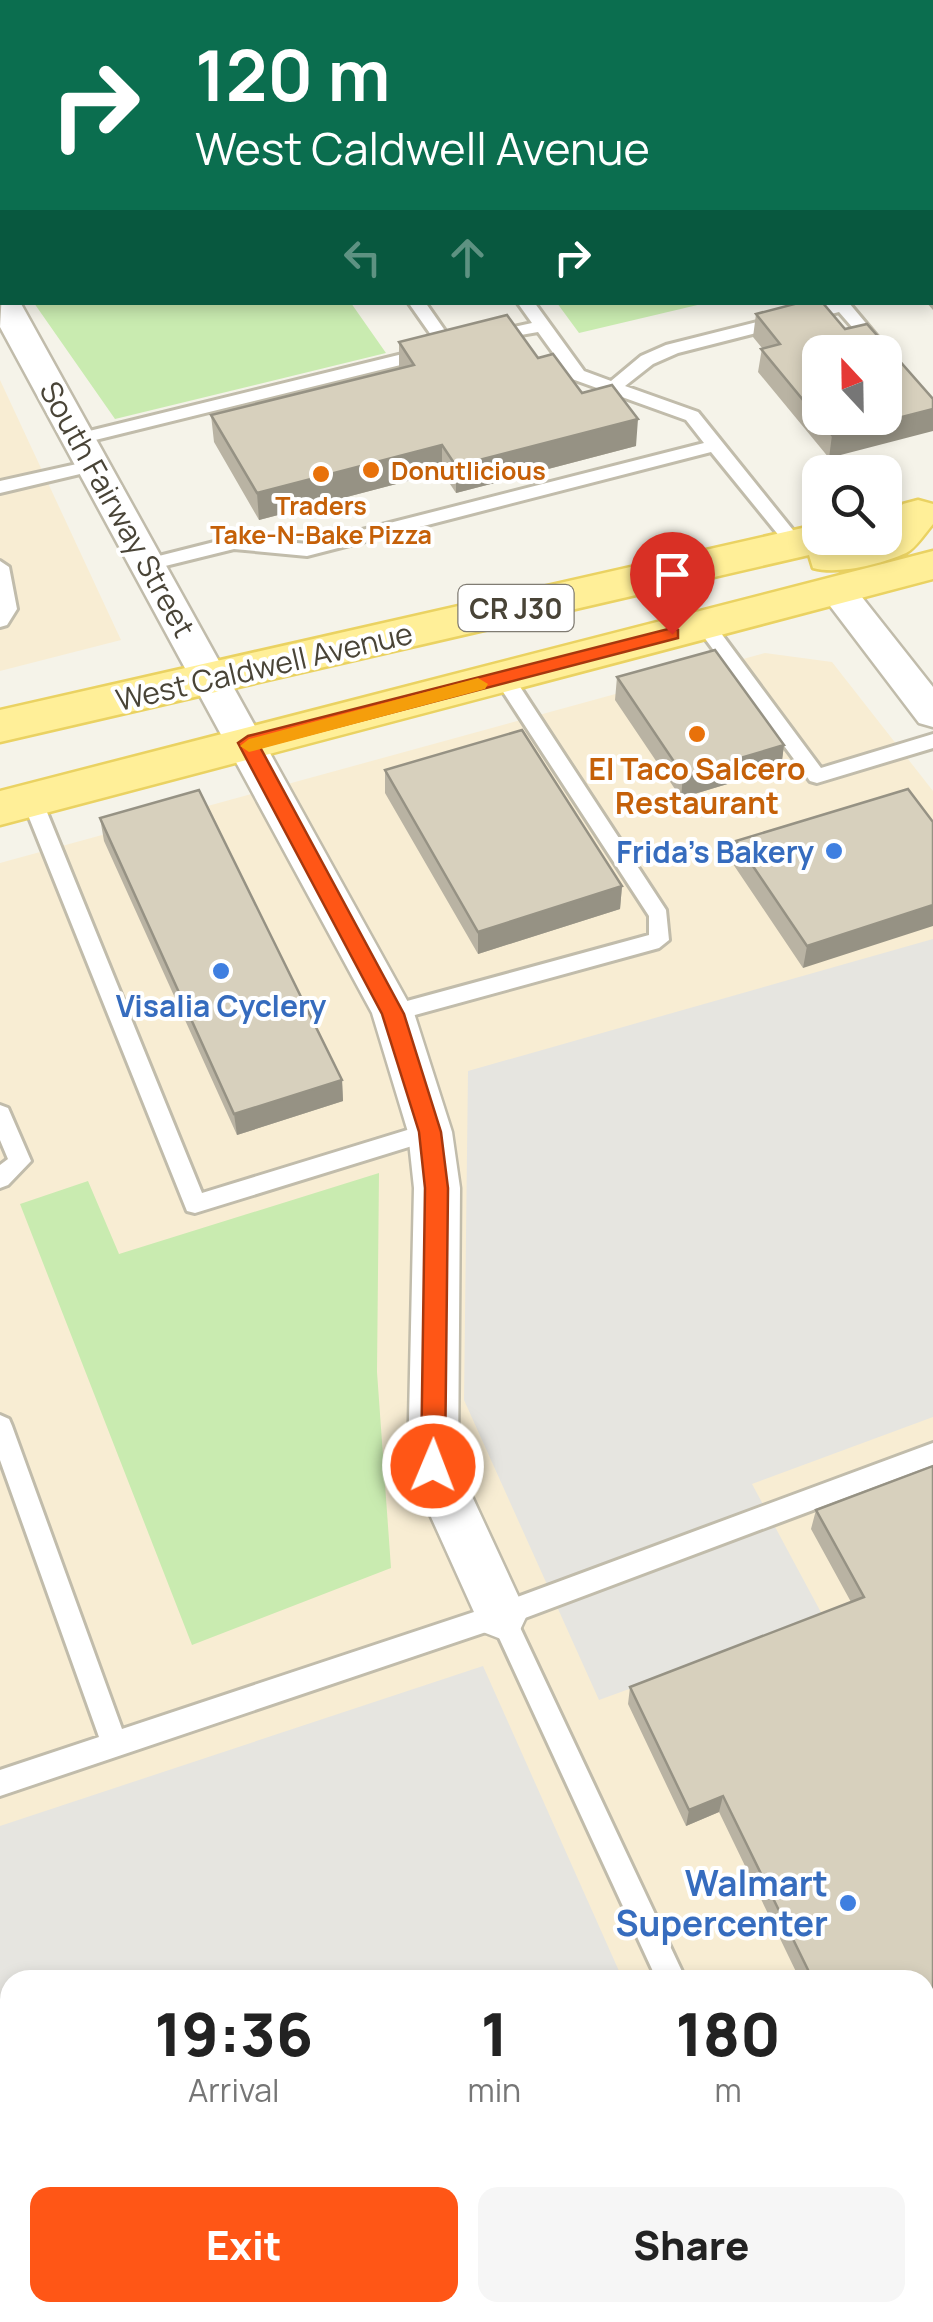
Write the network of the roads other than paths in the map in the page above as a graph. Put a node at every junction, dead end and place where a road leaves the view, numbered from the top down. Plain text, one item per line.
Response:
1 (5, 305) edge
2 (418, 305) edge
3 (527, 305) edge
4 (543, 326) junction
5 (868, 335) edge
6 (449, 348) junction
7 (613, 388) junction
8 (716, 445) junction
9 (87, 452) junction
10 (0, 486) edge
11 (912, 515) edge
12 (802, 535) edge
13 (802, 542) edge
14 (150, 564) junction
15 (933, 566) edge
16 (0, 567) edge
17 (837, 590) junction
18 (0, 620) edge
19 (705, 625) junction
20 (212, 678) junction
21 (504, 678) junction
22 (933, 714) edge
23 (0, 726) edge
24 (933, 741) edge
25 (248, 743) junction
26 (16, 804) edge
27 (393, 1014) junction
28 (0, 1114) edge
29 (430, 1132) junction
30 (0, 1179) edge
31 (0, 1426) edge
32 (933, 1454) edge
33 (501, 1614) junction
34 (114, 1742) junction
35 (0, 1783) edge
36 (667, 1970) edge

1 - 9 street, South Fairway Street
2 - 6 lane
3 - 4 lane
4 - 6 lane
4 - 7 lane
5 - 7 lane
6 - 9 lane
7 - 8 lane
8 - 12 lane
8 - 14 lane
9 - 10 lane
9 - 14 street, South Fairway Street
11 - 25 main road
13 - 20 main road, West Caldwell Avenue / CR J30
14 - 20 street, South Fairway Street
15 - 17 main road, CR J30
16 - 18 lane
17 - 19 main road, CR J30
17 - 22 street
19 - 21 main road, CR J30
19 - 24 lane
20 - 23 main road, West Caldwell Avenue / CR J30
20 - 25 street, South Fairway Street
21 - 25 main road, CR J30
21 - 27 lane
25 - 26 main road, CR J30
25 - 27 street, South Fairway Street
26 - 29 lane
27 - 29 street, South Fairway Street
28 - 30 lane
29 - 33 street, South Fairway Street
31 - 34 lane
32 - 33 lane
33 - 34 lane
33 - 36 lane
34 - 35 lane

